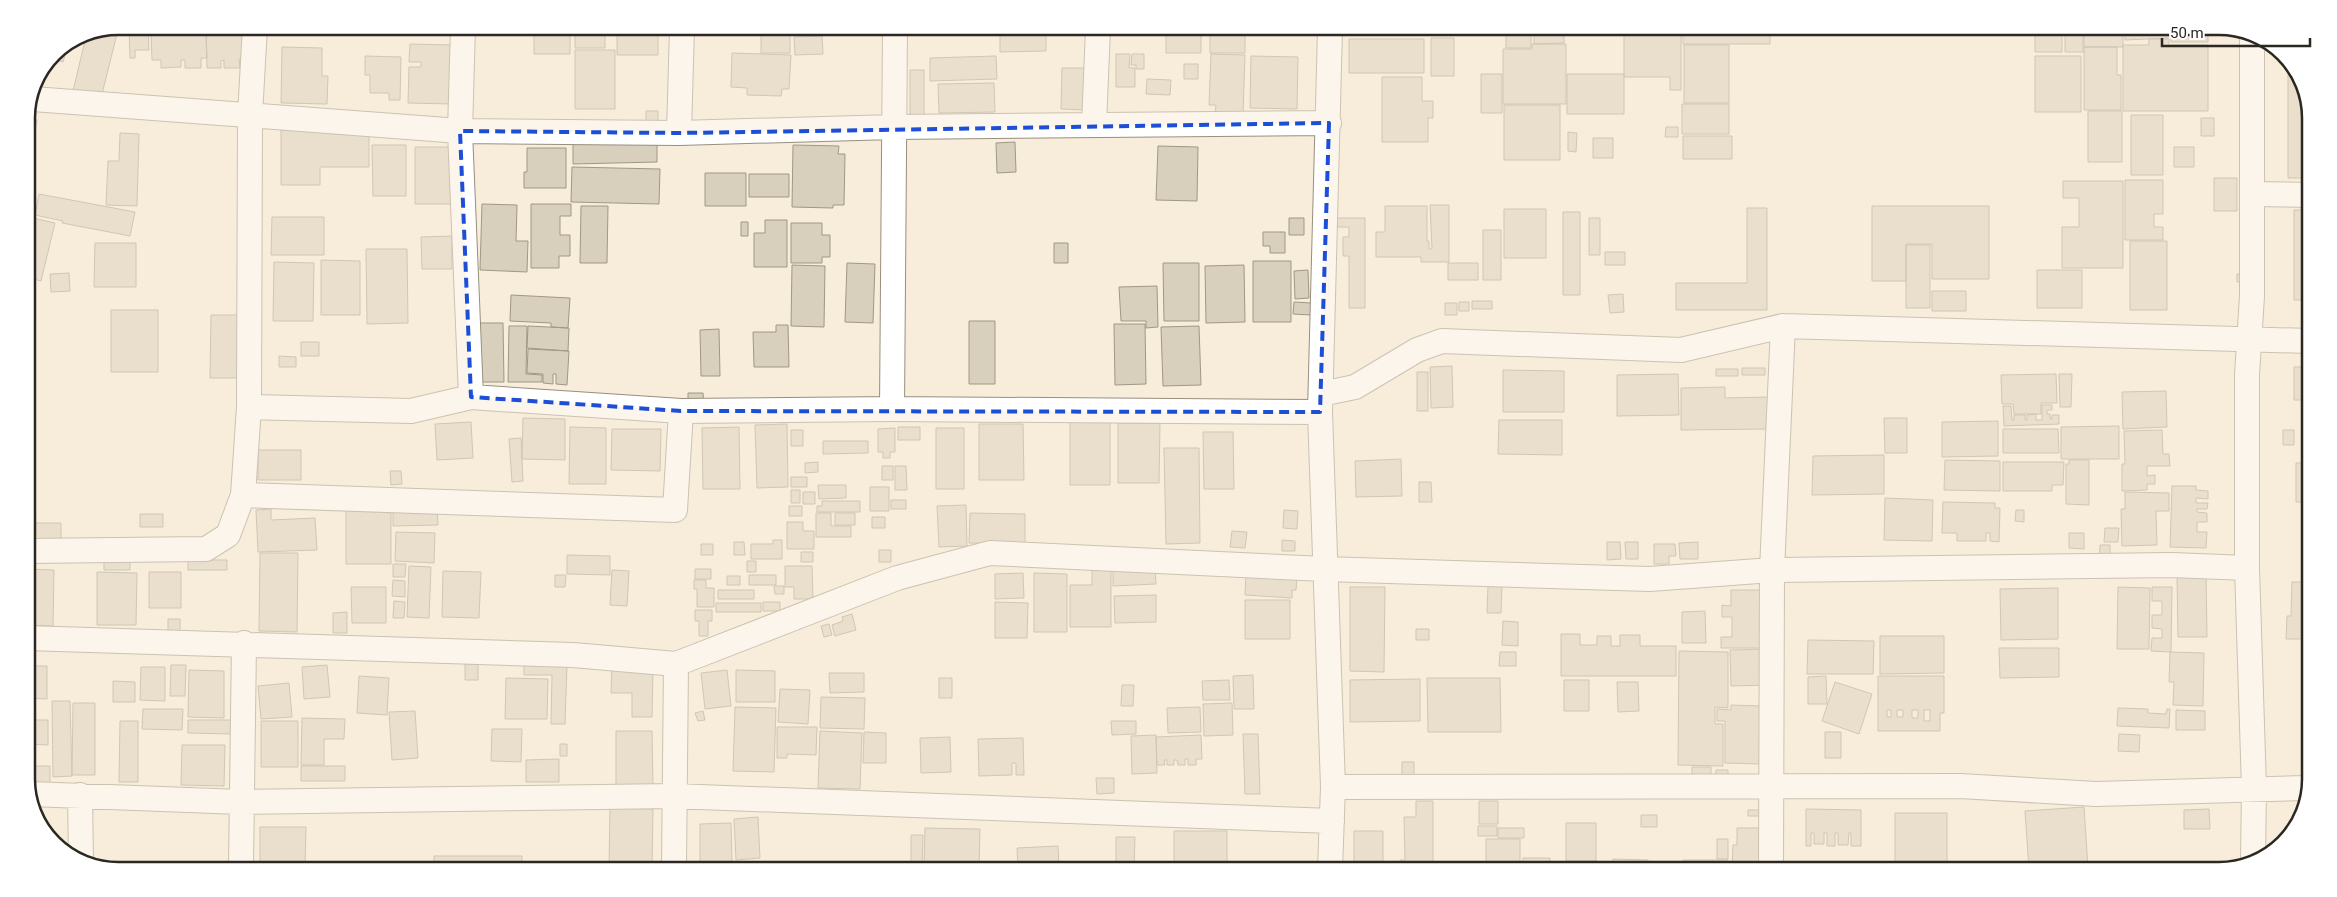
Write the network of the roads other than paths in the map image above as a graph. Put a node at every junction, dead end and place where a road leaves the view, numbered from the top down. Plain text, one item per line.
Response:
1 (255, 35) edge
2 (463, 35) edge
3 (682, 35) edge
4 (895, 35) edge
5 (1098, 35) edge
6 (1330, 35) edge
7 (2252, 42) edge
8 (38, 99) edge
9 (250, 115) junction
10 (1329, 123) junction
11 (1094, 125) junction
12 (893, 127) junction
13 (460, 132) junction
14 (679, 133) junction
15 (2252, 194) junction
16 (2302, 195) edge
17 (1783, 326) junction
18 (2249, 339) junction
19 (2302, 341) edge
20 (471, 397) junction
21 (1320, 403) junction
22 (249, 407) junction
23 (892, 409) junction
24 (681, 411) junction
25 (243, 495) junction
26 (35, 551) edge
27 (2247, 568) junction
28 (1324, 569) junction
29 (1772, 570) junction
30 (35, 638) edge
31 (244, 644) junction
32 (676, 664) junction
33 (1770, 787) junction
34 (1333, 788) junction
35 (2254, 788) junction
36 (2301, 788) edge
37 (37, 794) edge
38 (80, 795) junction
39 (674, 796) junction
40 (241, 802) junction
41 (1332, 821) junction
42 (81, 853) edge
43 (2253, 854) edge
44 (241, 862) edge
45 (674, 862) edge
46 (1330, 862) edge
47 (1771, 862) edge

1 - 9 street
2 - 13 street
3 - 14 street
4 - 12 street
5 - 11 street
6 - 10 street
7 - 15 street
8 - 9 street
9 - 13 street
9 - 22 street
10 - 11 street
10 - 21 street
11 - 12 street
12 - 14 street
12 - 23 street
13 - 14 street
13 - 20 street
15 - 16 street
15 - 18 street
17 - 18 street
17 - 21 street
17 - 29 street
18 - 19 street
18 - 27 street
20 - 22 street
20 - 24 street
21 - 23 street
21 - 28 street
22 - 25 street
23 - 24 street
24 - 25 street
25 - 26 street
27 - 29 street
27 - 35 street
28 - 29 street
28 - 32 street
28 - 34 street
29 - 33 street
30 - 31 street
31 - 32 street
31 - 40 street
32 - 39 street
33 - 34 street
33 - 35 street
33 - 47 street
34 - 41 street
35 - 36 street
35 - 43 street
37 - 38 street
38 - 40 street
38 - 42 street
39 - 40 street
39 - 41 street
39 - 45 street
40 - 44 street
41 - 46 street

